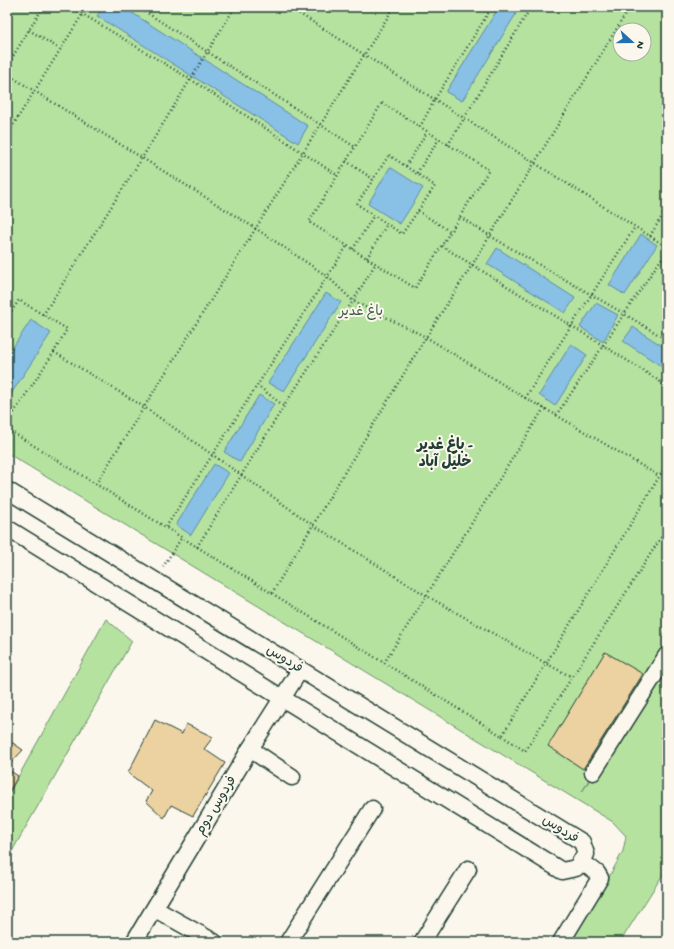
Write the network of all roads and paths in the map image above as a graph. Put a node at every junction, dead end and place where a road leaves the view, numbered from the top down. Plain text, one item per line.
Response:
1 (43, 7) edge
2 (71, 7) edge
3 (87, 7) edge
4 (138, 7) edge
5 (235, 7) edge
6 (289, 7) edge
7 (394, 7) edge
8 (492, 7) edge
9 (524, 7) edge
10 (630, 7) edge
11 (530, 9) edge
12 (82, 14) junction
13 (29, 30) junction
14 (60, 49) junction
15 (208, 51) junction
16 (364, 54) junction
17 (7, 66) edge
18 (7, 74) edge
19 (190, 79) junction
20 (35, 90) junction
21 (435, 100) junction
22 (464, 118) junction
23 (320, 125) junction
24 (420, 127) junction
25 (427, 132) junction
26 (7, 135) edge
27 (439, 138) junction
28 (448, 145) junction
29 (355, 147) junction
30 (303, 153) junction
31 (142, 158) junction
32 (346, 162) junction
33 (535, 163) junction
34 (406, 166) junction
35 (417, 173) junction
36 (337, 175) junction
37 (373, 179) junction
38 (667, 208) edge
39 (418, 211) junction
40 (374, 215) junction
41 (460, 217) junction
42 (387, 224) junction
43 (635, 227) junction
44 (255, 228) junction
45 (451, 232) junction
46 (490, 236) junction
47 (650, 236) junction
48 (347, 246) junction
49 (442, 246) junction
50 (667, 247) edge
51 (353, 249) junction
52 (667, 251) edge
53 (367, 258) junction
54 (376, 263) junction
55 (472, 265) junction
56 (327, 276) junction
57 (591, 294) junction
58 (353, 302) junction
59 (624, 313) junction
60 (43, 315) junction
61 (7, 318) edge
62 (571, 326) junction
63 (426, 337) junction
64 (667, 340) edge
65 (604, 345) junction
66 (54, 352) junction
67 (257, 385) junction
68 (667, 386) edge
69 (525, 398) junction
70 (284, 406) junction
71 (144, 407) junction
72 (544, 408) junction
73 (556, 415) junction
74 (7, 423) edge
75 (7, 429) edge
76 (213, 455) junction
77 (667, 464) edge
78 (241, 475) junction
79 (658, 476) junction
80 (96, 484) junction
81 (9, 496) edge
82 (313, 525) junction
83 (166, 527) junction
84 (7, 528) edge
85 (667, 528) edge
86 (182, 537) junction
87 (197, 547) junction
88 (154, 580) junction
89 (272, 593) junction
90 (427, 596) junction
91 (667, 655) edge
92 (384, 663) junction
93 (547, 664) junction
94 (300, 670) junction
95 (572, 677) junction
96 (283, 698) junction
97 (502, 736) junction
98 (250, 749) junction
99 (593, 772) dead end
100 (292, 777) dead end
101 (372, 810) dead end
102 (581, 861) junction
103 (468, 869) dead end
104 (156, 909) junction
105 (134, 942) edge
106 (214, 942) edge
107 (288, 942) edge
108 (422, 942) edge
109 (561, 942) edge

1 - 13 path
2 - 12 path
3 - 12 path
4 - 15 path
5 - 15 path
6 - 16 path
7 - 16 path
8 - 21 path
9 - 11 path
10 - 33 path
11 - 22 path
12 - 14 path
12 - 19 path
13 - 14 path
13 - 17 path
14 - 20 path
15 - 19 path
15 - 23 path
16 - 21 path
16 - 23 path
18 - 20 path
19 - 30 path
19 - 31 path
20 - 26 path
20 - 31 path
21 - 22 path
21 - 24 path
22 - 28 path
22 - 33 path
23 - 29 path
23 - 30 path
24 - 25 path
24 - 29 path
25 - 27 path
25 - 34 path
27 - 28 path
27 - 35 path
28 - 41 path
29 - 32 path
30 - 36 path
30 - 44 path
31 - 44 path
31 - 60 path
32 - 36 path
32 - 37 path
33 - 43 path
33 - 46 path
34 - 35 path
34 - 37 path
35 - 39 path
36 - 48 path
37 - 40 path
38 - 47 path
39 - 42 path
39 - 45 path
40 - 42 path
40 - 51 path
41 - 45 path
41 - 46 path
42 - 53 path
43 - 47 path
43 - 57 path
44 - 56 path
44 - 71 path
45 - 49 path
46 - 55 path
46 - 57 path
47 - 50 path
48 - 51 path
48 - 56 path
49 - 54 path
49 - 55 path
51 - 53 path
52 - 59 path
53 - 54 path
54 - 58 path
55 - 62 path
55 - 63 path
56 - 58 path
56 - 67 path
57 - 59 path
57 - 62 path
58 - 63 path
58 - 70 path
59 - 64 path
59 - 65 path
60 - 61 path
60 - 66 path
62 - 65 path
62 - 69 path
63 - 69 path
63 - 82 path
65 - 68 path
65 - 73 path
66 - 71 path
66 - 74 path
67 - 70 path
67 - 76 path
69 - 72 path
70 - 78 path
71 - 76 path
71 - 80 path
72 - 73 path
72 - 90 path
73 - 79 path
75 - 80 path
76 - 78 path
76 - 83 path
77 - 79 path
78 - 82 path
78 - 87 path
79 - 93 path
80 - 83 path
81 - 88 street, فردوس
82 - 89 path
82 - 90 path
83 - 86 path
84 - 96 street, فردوس
85 - 95 path
86 - 87 path
86 - 88 path
87 - 89 path
88 - 94 street, فردوس
89 - 92 path
90 - 92 path
90 - 93 path
91 - 99 street
92 - 97 path
93 - 95 path
93 - 97 path
94 - 96 street, فردوس دوم
94 - 102 street, فردوس
95 - 97 path
96 - 98 street, فردوس دوم
96 - 102 street, فردوس
98 - 100 street
98 - 104 street, فردوس دوم
101 - 107 street
102 - 109 street
103 - 108 street
104 - 105 street, فردوس دوم
104 - 106 street

